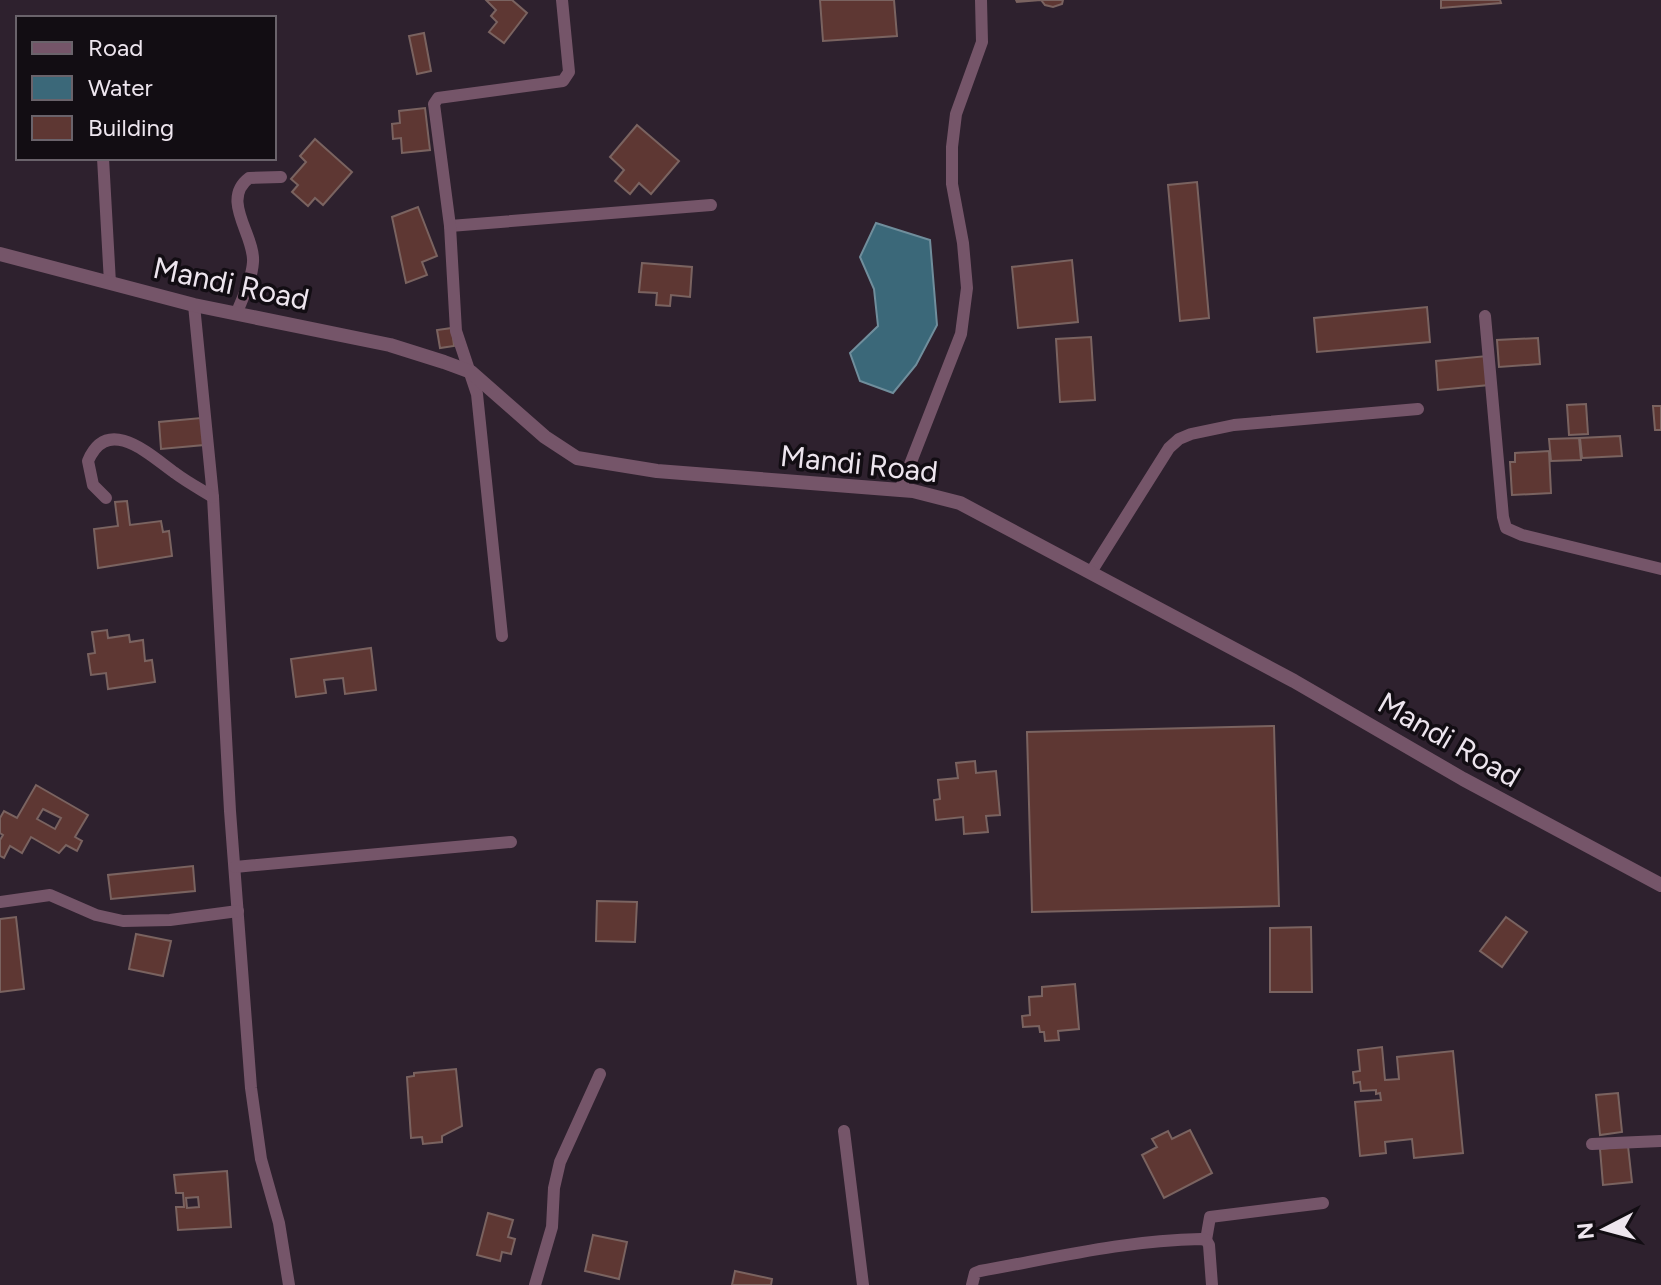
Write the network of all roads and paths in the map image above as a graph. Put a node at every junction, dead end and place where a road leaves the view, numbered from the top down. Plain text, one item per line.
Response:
1 (562, 0) edge
2 (981, 0) edge
3 (103, 160) edge
4 (281, 177) dead end
5 (711, 205) dead end
6 (450, 226) junction
7 (0, 254) edge
8 (110, 283) junction
9 (194, 305) junction
10 (237, 312) junction
11 (1485, 316) dead end
12 (471, 372) junction
13 (1418, 409) dead end
14 (900, 490) junction
15 (213, 497) junction
16 (106, 498) dead end
17 (1661, 569) edge
18 (1091, 572) junction
19 (502, 636) dead end
20 (511, 842) dead end
21 (235, 867) junction
22 (1661, 885) edge
23 (0, 902) edge
24 (238, 911) junction
25 (600, 1074) dead end
26 (844, 1131) dead end
27 (1661, 1141) edge
28 (1592, 1144) dead end
29 (1323, 1203) dead end
30 (1206, 1240) junction
31 (289, 1285) edge
32 (535, 1285) edge
33 (863, 1285) edge
34 (972, 1285) edge
35 (1212, 1285) edge

1 - 6 street
2 - 14 street
3 - 8 street
4 - 10 street
5 - 6 street
6 - 12 street
7 - 8 street, Mandi Road
8 - 9 street, Mandi Road
9 - 10 street, Mandi Road
9 - 15 street
10 - 12 street, Mandi Road
11 - 17 street
12 - 14 street, Mandi Road
12 - 19 street
13 - 18 street
14 - 18 street, Mandi Road
15 - 16 street
15 - 21 street
18 - 22 street, Mandi Road
20 - 21 street
21 - 24 street
23 - 24 street
24 - 31 street
25 - 32 street
26 - 33 street
27 - 28 street
29 - 30 street
30 - 34 street
30 - 35 street

